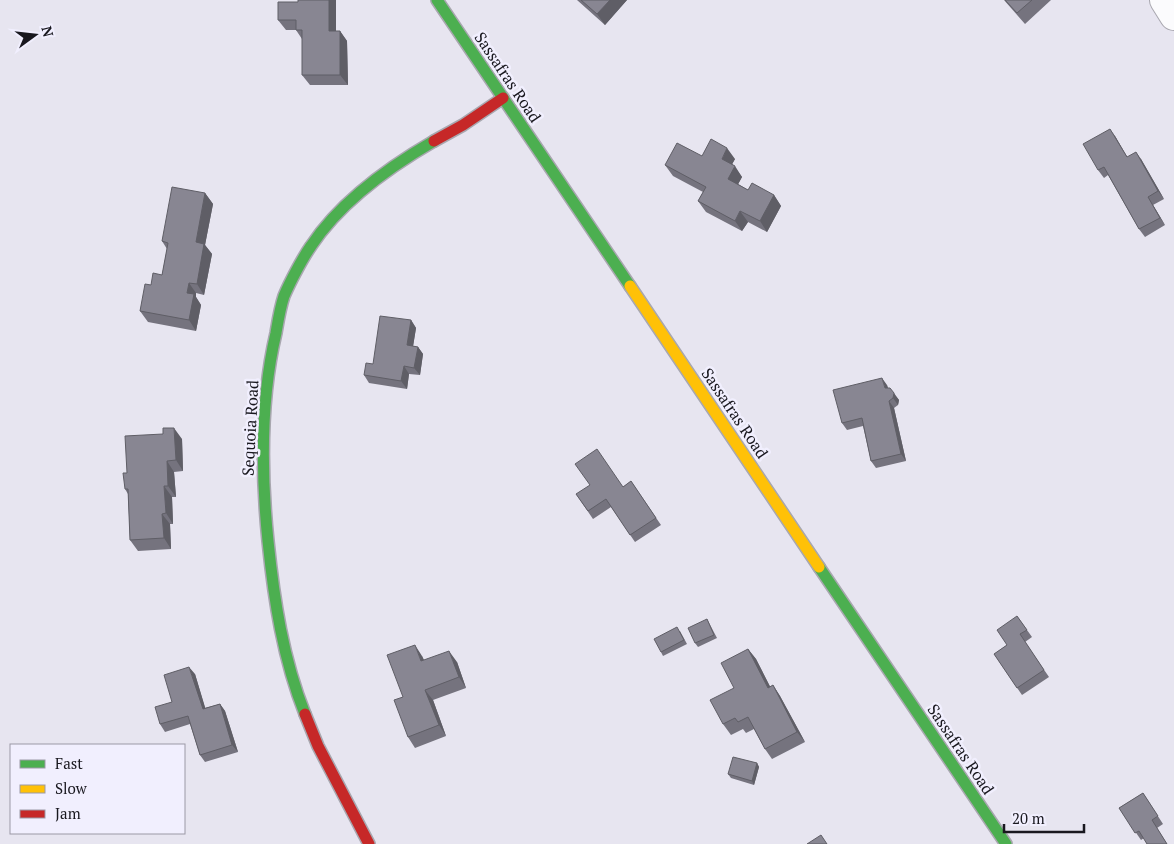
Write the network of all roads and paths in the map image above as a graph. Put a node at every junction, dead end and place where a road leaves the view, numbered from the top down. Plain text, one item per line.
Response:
1 (437, 0) edge
2 (1164, 0) edge
3 (1174, 16) edge
4 (503, 98) junction
5 (369, 844) edge
6 (1006, 844) edge

1 - 4 street, Sassafras Road
2 - 3 street
4 - 5 street, Sequoia Road
4 - 6 street, Sassafras Road

